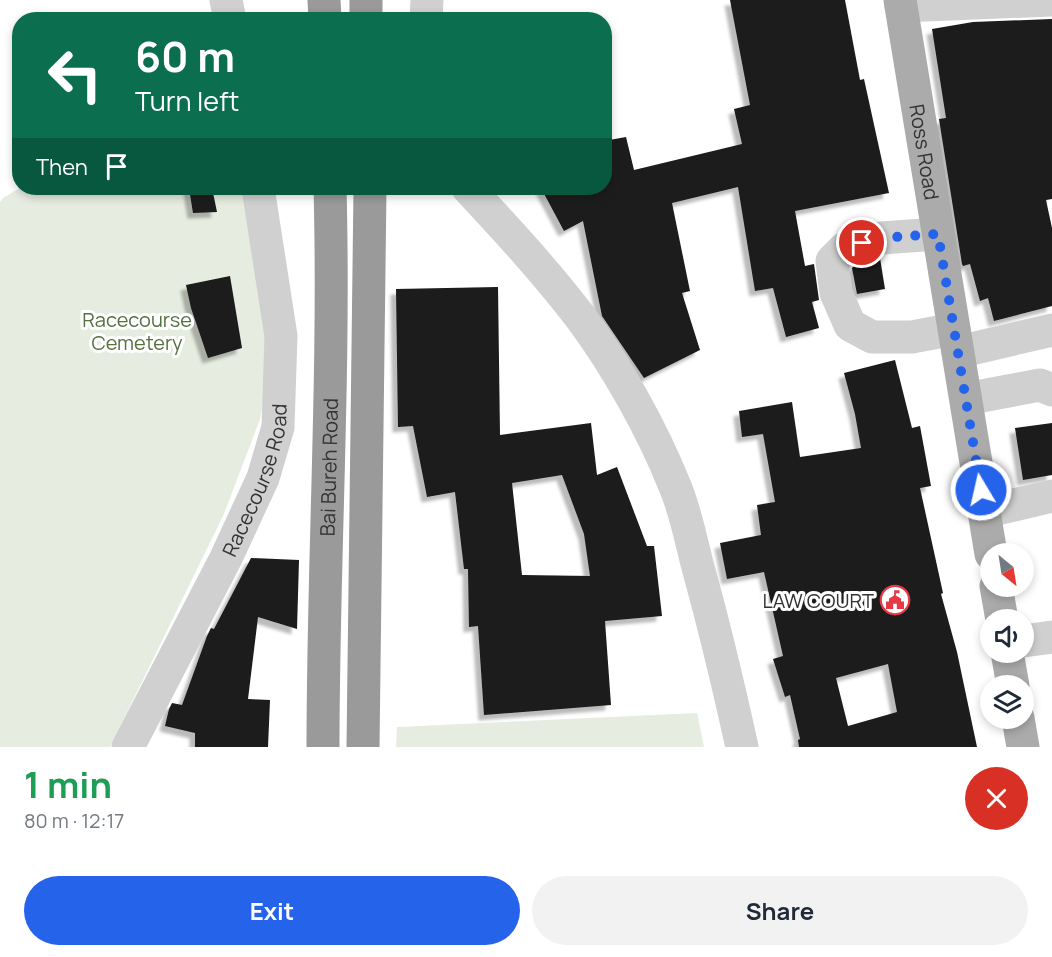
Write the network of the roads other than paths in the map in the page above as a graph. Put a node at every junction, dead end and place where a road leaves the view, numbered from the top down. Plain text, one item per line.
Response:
1 (1052, 0) edge
2 (900, 3) edge
3 (259, 195) edge
4 (330, 195) edge
5 (370, 195) edge
6 (474, 195) edge
7 (938, 234) junction
8 (1052, 330) edge
9 (956, 340) junction
10 (1052, 390) edge
11 (966, 399) junction
12 (1052, 496) edge
13 (984, 512) junction
14 (989, 543) edge
15 (1052, 637) edge
16 (1034, 639) edge
17 (1020, 729) edge
18 (128, 747) edge
19 (323, 747) edge
20 (363, 747) edge
21 (742, 747) edge
22 (1023, 747) edge

1 - 2 street
2 - 7 main road, Ross Road
3 - 18 street, Racecourse Road
4 - 19 highway, Bai Bureh Road
5 - 20 highway
6 - 21 street
7 - 9 main road, Ross Road
7 - 9 street
8 - 9 street
9 - 11 main road, Ross Road
10 - 11 street
11 - 13 main road, Ross Road
12 - 13 street
13 - 14 main road, Ross Road
15 - 16 street
17 - 22 main road

